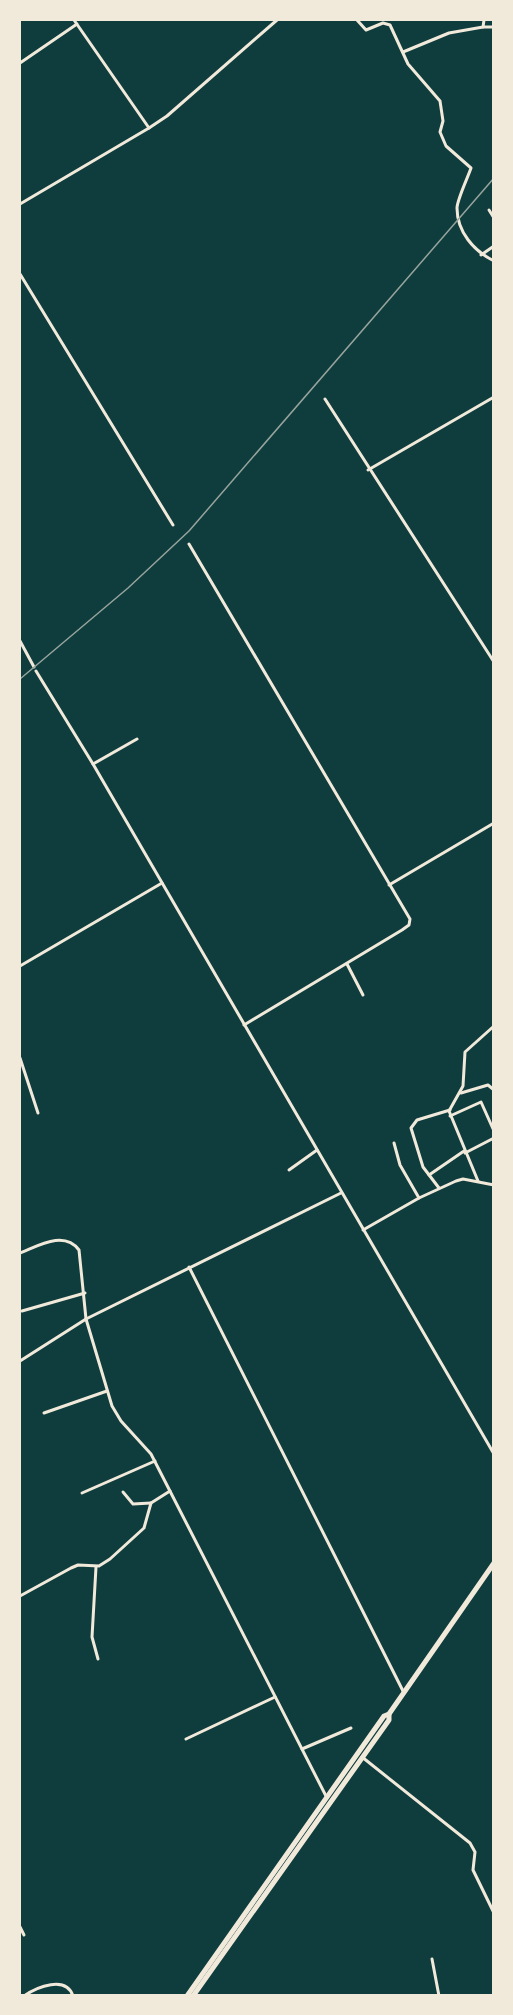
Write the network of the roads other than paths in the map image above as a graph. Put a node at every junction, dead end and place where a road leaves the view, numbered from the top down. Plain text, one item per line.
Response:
1 (74, 20) edge
2 (277, 20) edge
3 (357, 20) edge
4 (484, 20) edge
5 (77, 24) junction
6 (483, 27) junction
7 (493, 27) edge
8 (403, 52) junction
9 (20, 63) edge
10 (149, 128) junction
11 (20, 204) edge
12 (489, 210) dead end
13 (494, 218) edge
14 (494, 246) edge
15 (482, 255) junction
16 (494, 261) edge
17 (20, 274) edge
18 (494, 397) edge
19 (325, 399) dead end
20 (368, 470) junction
21 (173, 525) dead end
22 (189, 544) dead end
23 (20, 641) edge
24 (494, 662) edge
25 (137, 739) dead end
26 (93, 764) junction
27 (494, 823) edge
28 (162, 883) junction
29 (389, 885) junction
30 (347, 964) junction
31 (20, 966) edge
32 (363, 995) dead end
33 (244, 1025) junction
34 (494, 1026) edge
35 (20, 1058) edge
36 (494, 1090) edge
37 (461, 1093) junction
38 (450, 1109) junction
39 (38, 1113) dead end
40 (450, 1116) junction
41 (494, 1131) edge
42 (494, 1138) edge
43 (394, 1143) dead end
44 (317, 1150) junction
45 (465, 1152) junction
46 (289, 1170) dead end
47 (429, 1175) junction
48 (478, 1181) junction
49 (494, 1185) edge
50 (439, 1188) junction
51 (341, 1193) junction
52 (419, 1198) junction
53 (363, 1230) junction
54 (20, 1253) edge
55 (189, 1267) junction
56 (85, 1293) junction
57 (22, 1311) dead end
58 (86, 1319) junction
59 (20, 1361) edge
60 (107, 1390) junction
61 (44, 1413) dead end
62 (494, 1454) edge
63 (155, 1461) junction
64 (170, 1491) junction
65 (123, 1492) dead end
66 (82, 1493) dead end
67 (151, 1503) junction
68 (494, 1563) edge
69 (96, 1567) junction
70 (20, 1596) edge
71 (98, 1659) dead end
72 (403, 1691) junction
73 (275, 1697) junction
74 (389, 1714) junction
75 (351, 1728) dead end
76 (186, 1738) dead end
77 (302, 1749) junction
78 (362, 1757) junction
79 (329, 1799) junction
80 (494, 1913) edge
81 (20, 1927) edge
82 (24, 1935) dead end
83 (432, 1959) dead end
84 (24, 1995) edge
85 (73, 1995) edge
86 (187, 1995) edge
87 (193, 1995) edge
88 (439, 1995) edge

1 - 5 street
2 - 10 street
3 - 8 street
4 - 6 street
5 - 9 street
5 - 10 street
6 - 7 street
6 - 8 street
8 - 15 street
10 - 11 street
12 - 13 street
14 - 15 street
15 - 16 street
17 - 21 street
18 - 20 street
19 - 20 street
20 - 24 street
22 - 29 street
23 - 26 street
25 - 26 street
26 - 28 street
27 - 29 street
28 - 31 street
28 - 33 street
29 - 30 street
30 - 32 street
30 - 33 street
33 - 44 street
34 - 37 street
35 - 39 street
36 - 37 street
37 - 38 street
38 - 40 street
38 - 47 street
40 - 41 street
40 - 45 street
42 - 45 street
43 - 52 street
44 - 46 street
44 - 51 street
45 - 47 street
45 - 48 street
47 - 50 street
48 - 49 street
48 - 50 street
50 - 52 street
51 - 53 street
51 - 55 street
52 - 53 street
53 - 62 street
54 - 56 street
55 - 58 street
55 - 72 street
56 - 57 street
56 - 58 street
58 - 59 street
58 - 60 street
60 - 61 street
60 - 63 street
63 - 64 street
63 - 66 street
64 - 67 street
64 - 73 street
65 - 67 street
67 - 69 street
68 - 72 highway
69 - 70 street
69 - 71 street
72 - 74 highway
73 - 76 street
73 - 77 street
74 - 78 highway
74 - 79 highway
75 - 77 street
77 - 79 street
78 - 79 highway
78 - 80 street
79 - 86 highway
79 - 87 highway
81 - 82 street
83 - 88 street
84 - 85 street

